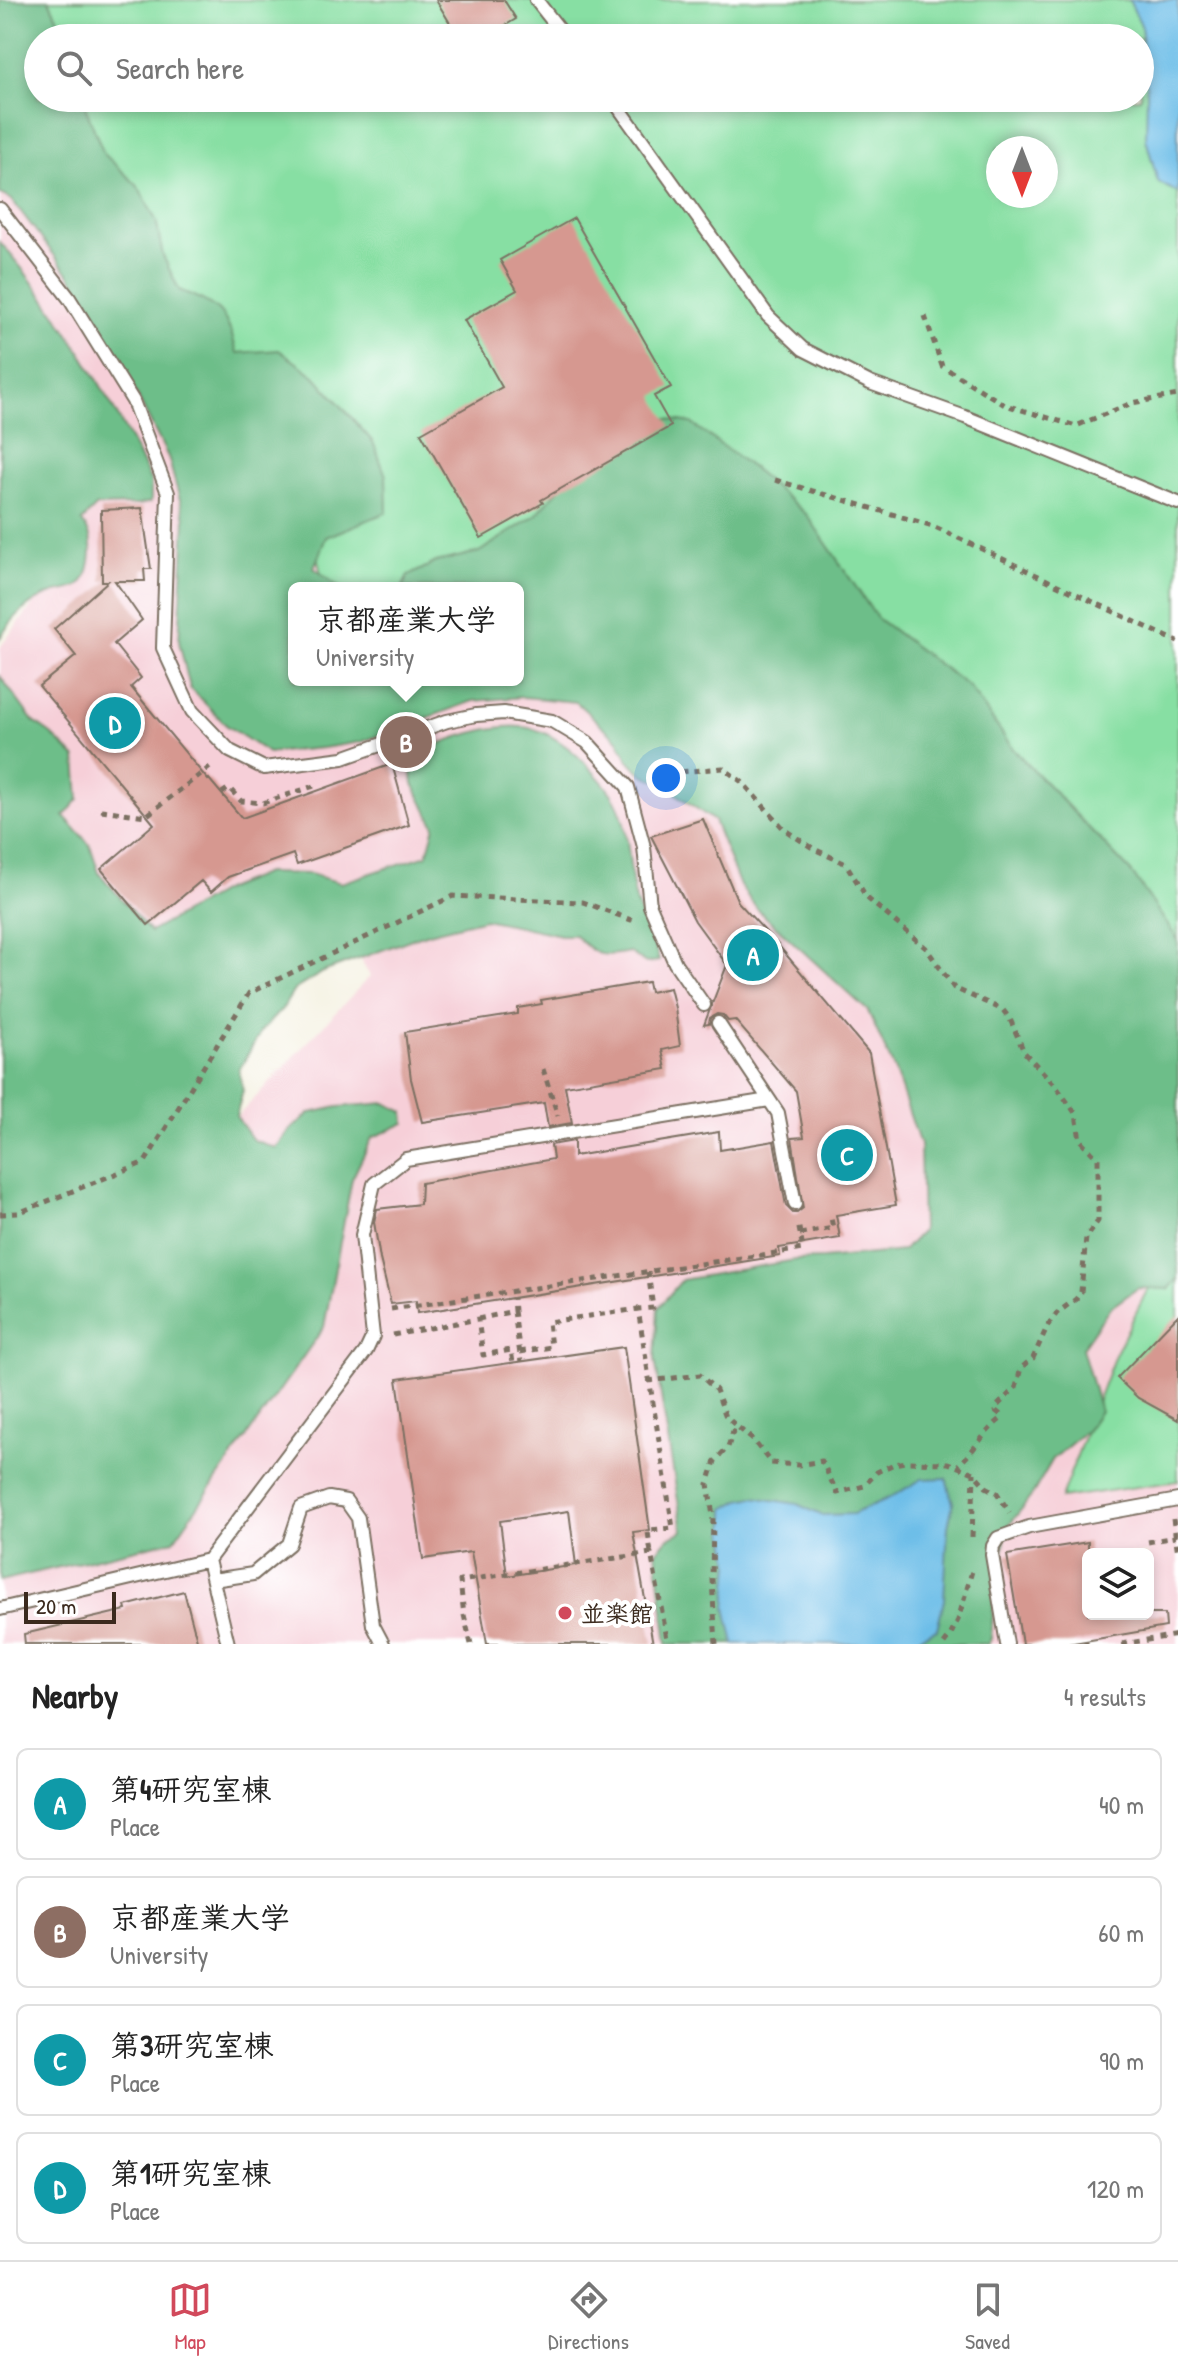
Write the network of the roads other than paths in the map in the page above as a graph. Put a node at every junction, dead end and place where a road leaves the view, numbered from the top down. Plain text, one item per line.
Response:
1 (536, 0) edge
2 (555, 24) edge
3 (622, 112) edge
4 (0, 209) edge
5 (1178, 503) edge
6 (704, 1005) dead end
7 (718, 1023) dead end
8 (769, 1100) junction
9 (795, 1204) road end
10 (1174, 1501) edge
11 (208, 1560) junction
12 (213, 1580) junction
13 (0, 1609) edge
14 (228, 1644) edge
15 (383, 1644) edge
16 (1007, 1644) edge

1 - 2 lane
3 - 5 lane
4 - 6 lane
7 - 8 lane
8 - 9 lane
8 - 11 lane
10 - 16 lane
11 - 12 lane
11 - 13 lane
12 - 14 lane
12 - 15 lane

